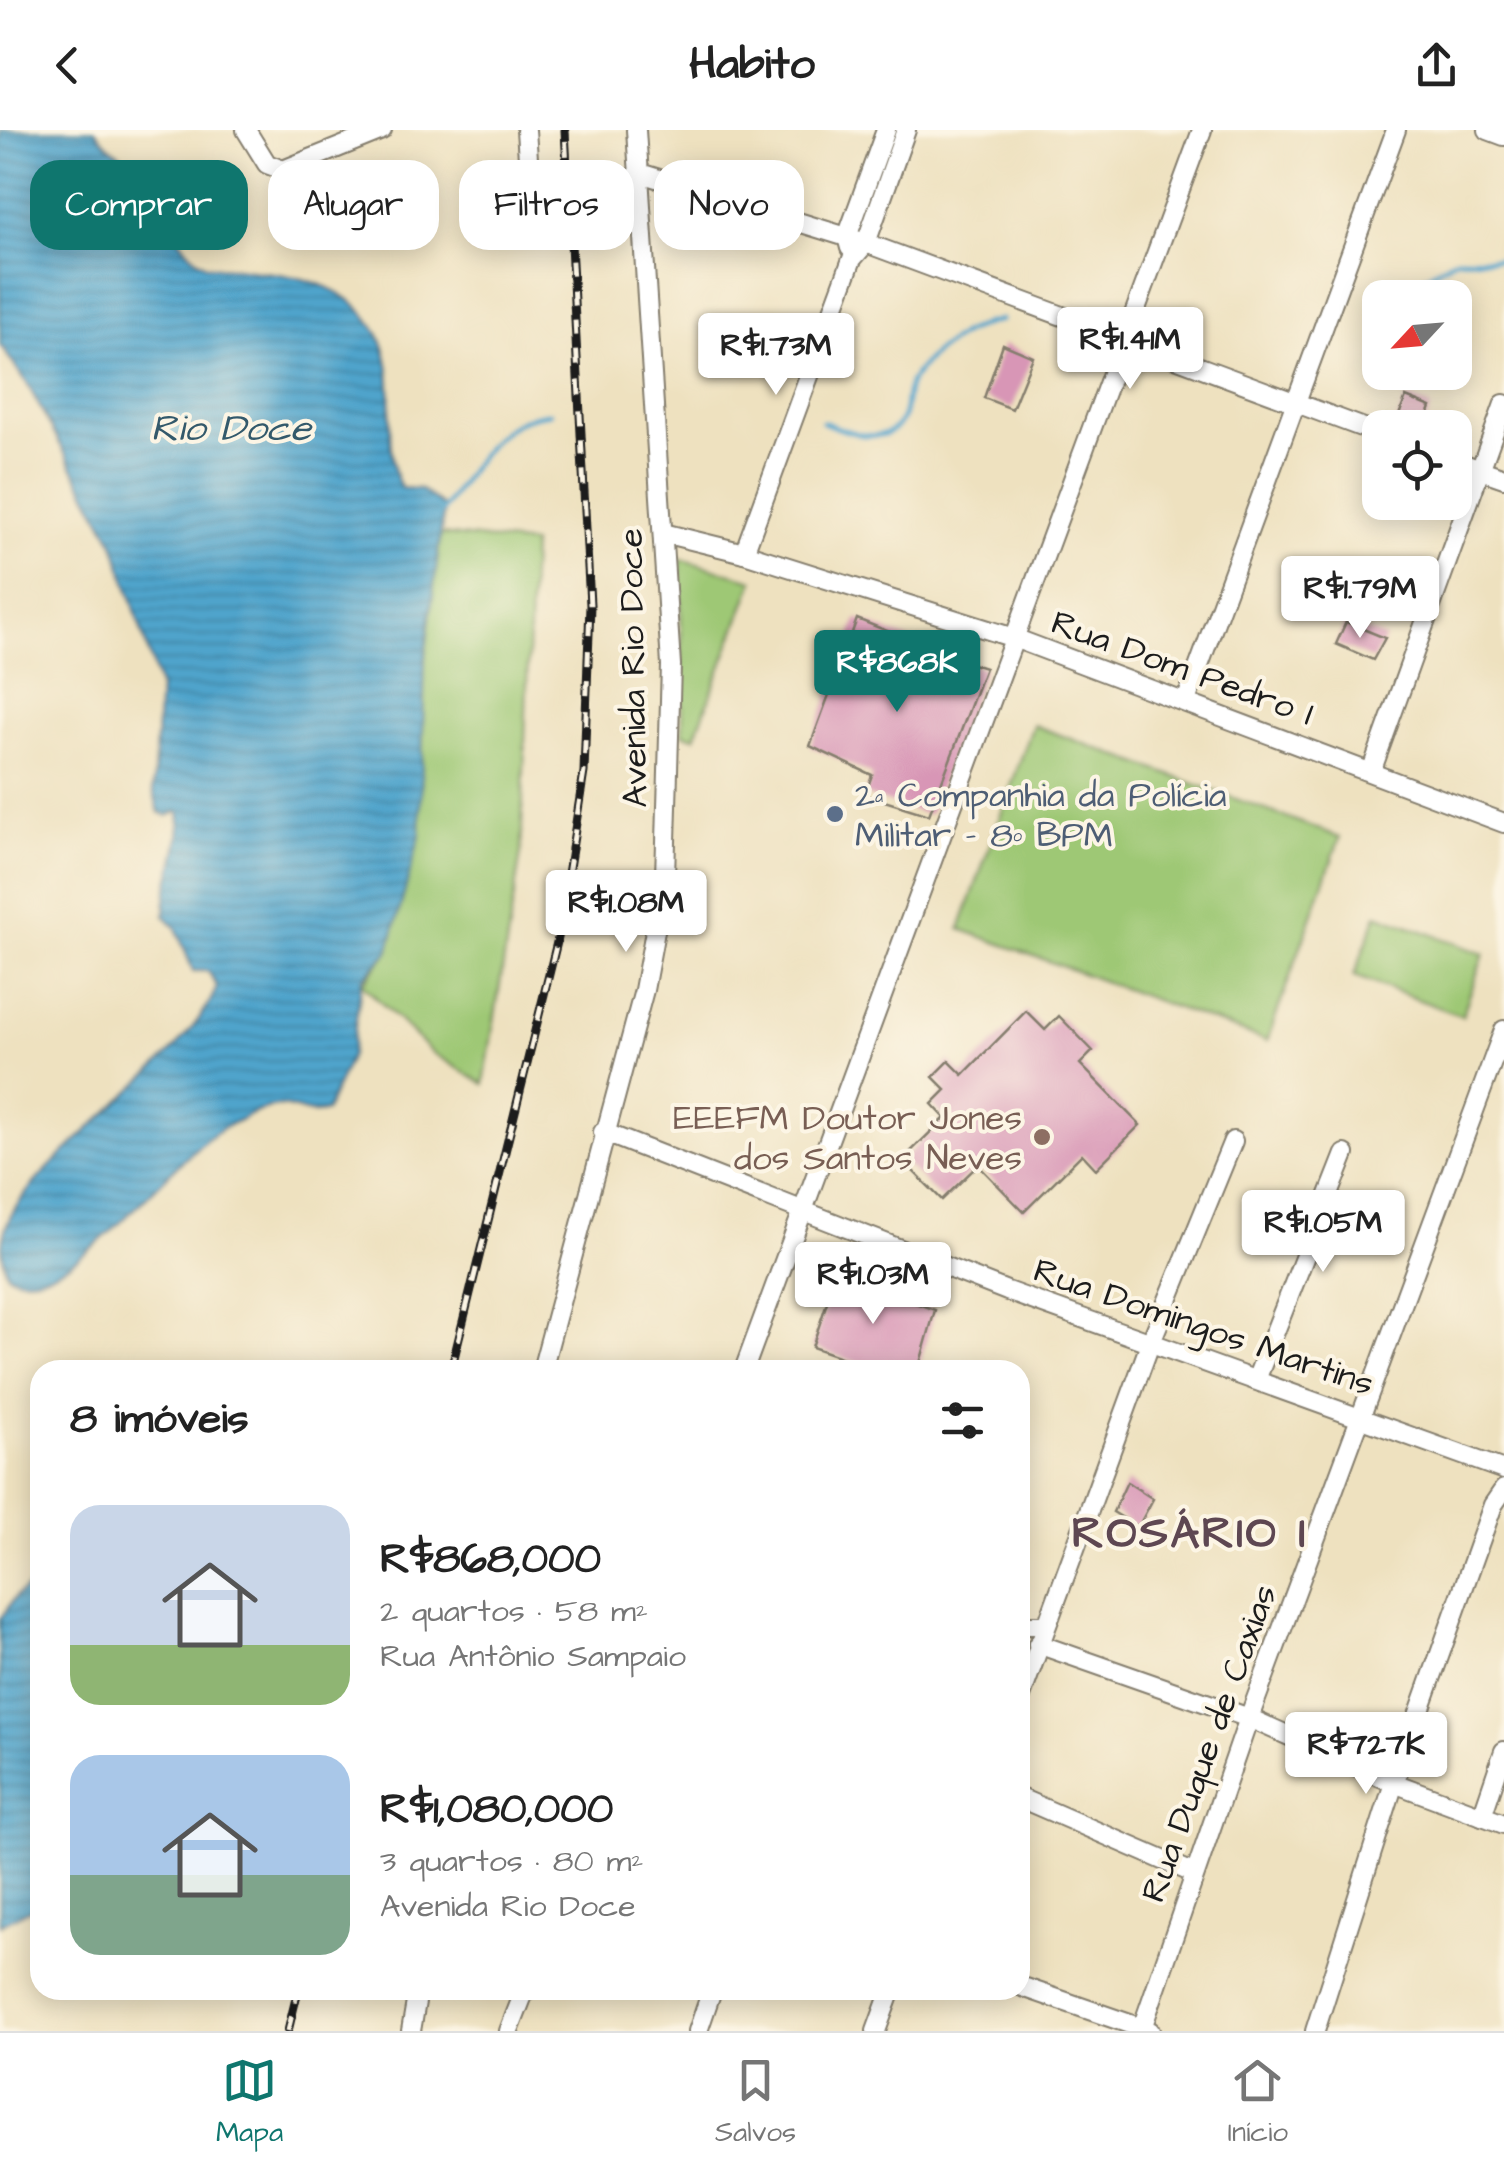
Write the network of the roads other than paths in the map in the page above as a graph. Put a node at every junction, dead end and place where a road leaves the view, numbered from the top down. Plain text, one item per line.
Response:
1 (246, 130) edge
2 (526, 130) edge
3 (636, 130) edge
4 (886, 130) edge
5 (906, 130) edge
6 (1202, 130) edge
7 (1396, 130) edge
8 (1488, 130) edge
9 (373, 132) edge
10 (1504, 136) edge
11 (528, 160) edge
12 (640, 174) junction
13 (847, 237) junction
14 (866, 243) junction
15 (852, 259) junction
16 (1125, 336) junction
17 (1297, 404) junction
18 (1504, 404) edge
19 (1362, 427) edge
20 (1472, 467) edge
21 (1479, 470) junction
22 (1504, 478) edge
23 (663, 532) junction
24 (744, 553) junction
25 (1014, 638) junction
26 (1186, 701) junction
27 (1372, 772) junction
28 (1504, 823) edge
29 (1504, 1030) edge
30 (603, 1132) junction
31 (1233, 1141) dead end
32 (1345, 1154) dead end
33 (802, 1214) junction
34 (1150, 1344) junction
35 (545, 1360) edge
36 (748, 1360) edge
37 (1256, 1380) junction
38 (1363, 1416) junction
39 (1504, 1470) edge
40 (1504, 1488) edge
41 (1030, 1625) edge
42 (1046, 1625) junction
43 (1038, 1644) junction
44 (1030, 1668) edge
45 (1249, 1718) junction
46 (1504, 1751) edge
47 (1394, 1783) junction
48 (1030, 1802) edge
49 (1482, 1816) junction
50 (1504, 1824) edge
51 (1193, 1873) junction
52 (1030, 1990) edge
53 (416, 2000) edge
54 (521, 2000) edge
55 (709, 2000) edge
56 (887, 2000) edge
57 (1144, 2030) edge
58 (411, 2031) edge
59 (509, 2031) edge
60 (698, 2031) edge
61 (876, 2031) edge
62 (1315, 2031) edge

1 - 9 street
2 - 11 street
3 - 12 street, Avenida Rio Doce
4 - 13 street
5 - 14 street
6 - 16 street
7 - 17 street
8 - 10 street
12 - 13 street
12 - 23 street, Avenida Rio Doce
13 - 14 street
13 - 15 street
14 - 15 street
14 - 16 street
15 - 24 street
16 - 17 street
16 - 25 street
17 - 19 street
17 - 26 street
18 - 21 street
20 - 21 street
21 - 22 street
21 - 27 street
23 - 24 street, Rua Dom Pedro I
23 - 30 street, Avenida Rio Doce
24 - 25 street, Rua Dom Pedro I
25 - 26 street, Rua Dom Pedro I
25 - 33 street
26 - 27 street, Rua Dom Pedro I
27 - 28 street, Rua Dom Pedro I
29 - 38 street, Rua Duque de Caxias
30 - 33 street, Rua Domingos Martins
30 - 35 street, Avenida Rio Doce
31 - 34 street
32 - 37 street
33 - 34 street, Rua Domingos Martins
33 - 36 street
34 - 37 street, Rua Domingos Martins
34 - 42 street
37 - 38 street, Rua Domingos Martins
38 - 39 street, Rua Domingos Martins
38 - 45 street, Rua Duque de Caxias
40 - 47 street
41 - 42 street
42 - 43 street
43 - 44 street
43 - 45 street
45 - 47 street
45 - 51 street, Rua Duque de Caxias
46 - 49 street
47 - 49 street
47 - 62 street
48 - 51 street
49 - 50 street
51 - 57 street, Rua Duque de Caxias
52 - 57 street
53 - 58 street
54 - 59 street
55 - 60 street
56 - 61 street

